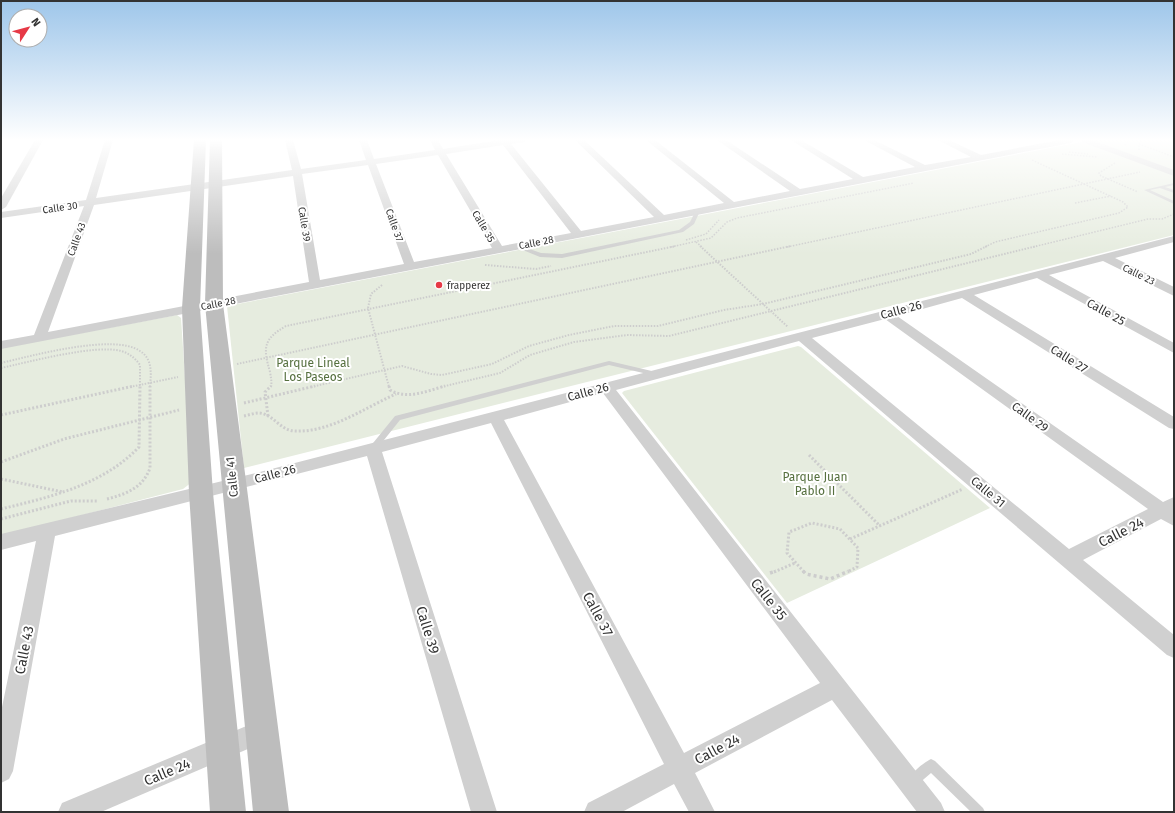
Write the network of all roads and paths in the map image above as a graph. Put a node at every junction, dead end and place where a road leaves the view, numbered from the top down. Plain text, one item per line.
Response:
1 (17, 178) edge
2 (98, 178) edge
3 (206, 178) edge
4 (209, 178) edge
5 (263, 178) edge
6 (298, 178) edge
7 (378, 178) edge
8 (456, 178) edge
9 (533, 178) edge
10 (618, 178) edge
11 (698, 178) edge
12 (777, 178) edge
13 (858, 178) edge
14 (872, 178) edge
15 (1072, 178) edge
16 (1113, 178) edge
17 (1108, 179) junction
18 (861, 180) junction
19 (916, 182) dead end
20 (1085, 184) junction
21 (1174, 184) edge
22 (207, 186) junction
23 (1161, 187) junction
24 (798, 192) junction
25 (1174, 192) edge
26 (1144, 195) dead end
27 (1111, 196) junction
28 (90, 203) junction
29 (1075, 203) dead end
30 (1174, 203) edge
31 (732, 205) junction
32 (1, 207) edge
33 (698, 211) junction
34 (1174, 214) edge
35 (1, 215) edge
36 (660, 218) junction
37 (723, 218) dead end
38 (578, 234) junction
39 (697, 238) dead end
40 (696, 242) junction
41 (1171, 242) edge
42 (672, 243) dead end
43 (516, 246) junction
44 (675, 246) junction
45 (498, 249) junction
46 (1104, 257) junction
47 (718, 262) junction
48 (484, 265) dead end
49 (410, 266) junction
50 (536, 269) dead end
51 (1038, 274) junction
52 (387, 283) dead end
53 (315, 284) junction
54 (1174, 292) edge
55 (964, 294) junction
56 (214, 304) junction
57 (763, 304) junction
58 (191, 308) junction
59 (368, 308) junction
60 (770, 311) junction
61 (887, 314) junction
62 (795, 332) junction
63 (375, 335) junction
64 (40, 337) junction
65 (1, 345) edge
66 (1174, 349) edge
67 (267, 358) junction
68 (1, 363) edge
69 (236, 365) dead end
70 (1, 368) edge
71 (385, 370) junction
72 (657, 374) junction
73 (183, 376) dead end
74 (150, 383) junction
75 (139, 386) junction
76 (606, 387) junction
77 (397, 394) junction
78 (265, 398) junction
79 (243, 403) dead end
80 (186, 408) dead end
81 (1, 415) edge
82 (268, 416) junction
83 (150, 417) junction
84 (495, 417) junction
85 (226, 419) junction
86 (139, 420) junction
87 (1174, 424) edge
88 (373, 448) junction
89 (809, 455) dead end
90 (1, 462) edge
91 (1, 479) edge
92 (233, 485) junction
93 (967, 487) dead end
94 (64, 492) junction
95 (201, 493) junction
96 (1, 509) edge
97 (1170, 512) edge
98 (1, 519) edge
99 (880, 526) junction
100 (47, 530) junction
101 (850, 539) junction
102 (1, 542) edge
103 (1068, 560) junction
104 (795, 563) junction
105 (764, 576) dead end
106 (1174, 648) edge
107 (836, 686) junction
108 (263, 731) junction
109 (224, 748) junction
110 (680, 769) junction
111 (1, 771) edge
112 (910, 784) junction
113 (71, 812) edge
114 (228, 812) edge
115 (270, 812) edge
116 (484, 812) edge
117 (597, 812) edge
118 (702, 812) edge
119 (932, 812) edge
120 (979, 812) edge

1 - 32 street
2 - 28 street, Calle 43
3 - 22 main road, Calle 41
4 - 22 main road, Calle 41
5 - 22 street, Calle 30
6 - 53 street, Calle 39
7 - 49 street, Calle 37
8 - 45 street, Calle 35
9 - 38 street
10 - 36 street
11 - 31 street
12 - 24 street
13 - 18 street
14 - 18 street, Calle 28
15 - 20 path
16 - 17 path
17 - 20 path
17 - 26 path
18 - 24 street, Calle 28
19 - 40 path
20 - 27 path
20 - 47 path
21 - 23 lane
22 - 28 street, Calle 30
22 - 56 main road, Calle 41
22 - 58 main road, Calle 41
23 - 25 lane
23 - 30 lane
24 - 31 street, Calle 28
27 - 29 path
27 - 57 path
28 - 35 street, Calle 30
28 - 64 street, Calle 43
31 - 33 street, Calle 28
33 - 36 street, Calle 28
33 - 43 lane
34 - 60 path
36 - 38 street, Calle 28
37 - 39 path
38 - 43 street, Calle 28
40 - 44 path
40 - 47 path
41 - 46 street, Calle 26
42 - 44 path
43 - 45 street, Calle 28
44 - 59 path
45 - 49 street, Calle 28
46 - 51 street, Calle 26
46 - 54 street, Calle 23
47 - 57 path
47 - 63 path
48 - 50 path
49 - 53 street, Calle 28
51 - 55 street, Calle 26
51 - 66 street, Calle 25
52 - 59 path
53 - 56 street, Calle 28
55 - 61 street, Calle 26
55 - 87 street, Calle 27
56 - 58 street, Calle 28
56 - 85 main road, Calle 41
57 - 60 path
57 - 71 path
58 - 64 street, Calle 28
58 - 95 main road, Calle 41
59 - 63 path
59 - 67 path
60 - 62 path
60 - 77 path
61 - 62 street, Calle 26
61 - 97 street, Calle 29
62 - 72 street, Calle 26
62 - 103 street, Calle 31
63 - 67 path
63 - 71 path
64 - 65 street, Calle 28
67 - 69 path
67 - 78 path
68 - 74 path
70 - 75 path
71 - 77 path
71 - 78 path
72 - 76 street, Calle 26
72 - 88 lane
73 - 74 path
74 - 75 path
74 - 83 path
75 - 81 path
75 - 86 path
76 - 84 street, Calle 26
76 - 107 street, Calle 35
77 - 82 path
78 - 79 path
78 - 82 path
80 - 83 path
82 - 85 path
83 - 86 path
83 - 98 path
84 - 88 street, Calle 26
84 - 110 street, Calle 37
85 - 92 main road, Calle 41
86 - 90 path
86 - 94 path
88 - 92 street, Calle 26
88 - 116 street, Calle 39
89 - 99 path
91 - 94 path
92 - 95 street, Calle 26
92 - 108 main road, Calle 41
93 - 99 path
94 - 96 path
95 - 100 street, Calle 26
95 - 109 main road, Calle 41
97 - 103 street, Calle 24
99 - 101 path
100 - 102 street, Calle 26
100 - 111 street, Calle 43
101 - 104 path
101 - 104 path
103 - 106 street, Calle 31
104 - 105 path
107 - 110 street, Calle 24
107 - 112 street, Calle 35
108 - 109 street, Calle 24
108 - 115 main road, Calle 41
109 - 113 street, Calle 24
109 - 114 main road, Calle 41
110 - 117 street, Calle 24
110 - 118 street, Calle 37
112 - 119 street, Calle 35
112 - 120 lane

